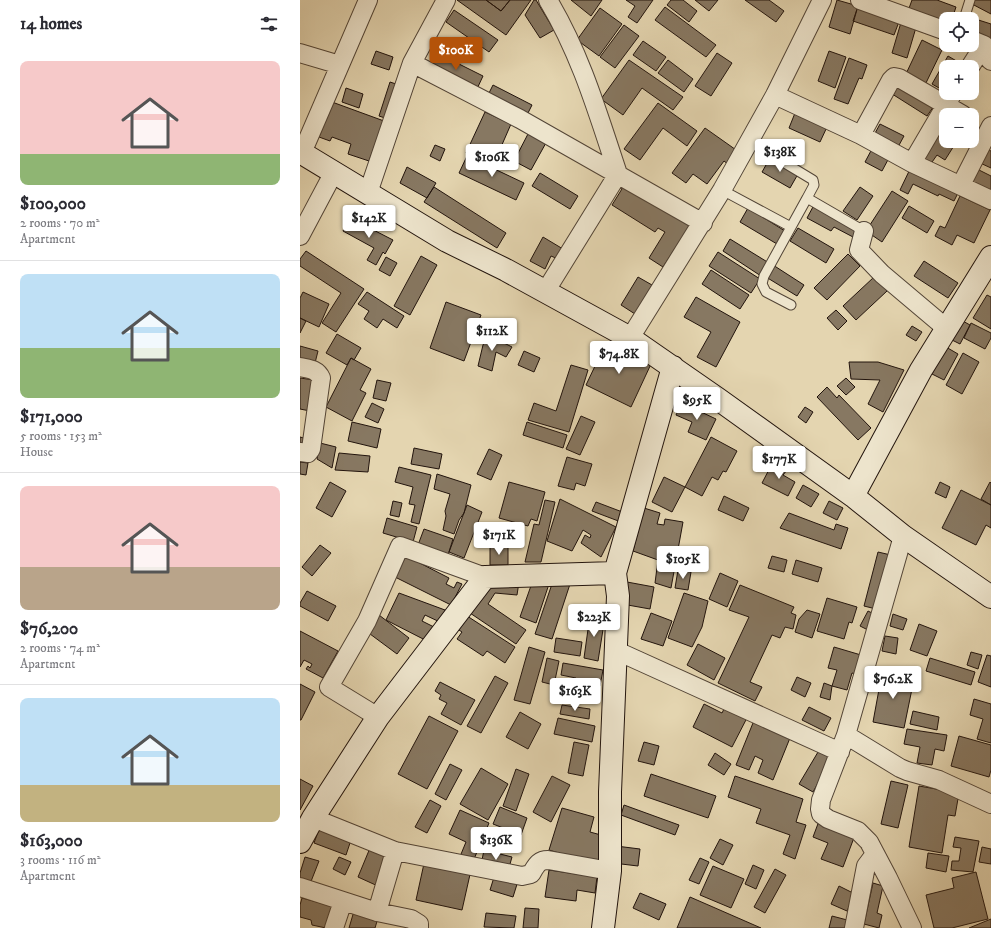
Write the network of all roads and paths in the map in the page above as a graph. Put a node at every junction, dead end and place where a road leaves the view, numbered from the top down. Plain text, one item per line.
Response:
1 (368, 0) edge
2 (446, 0) edge
3 (548, 0) edge
4 (822, 0) edge
5 (860, 0) edge
6 (970, 0) edge
7 (966, 12) edge
8 (939, 28) edge
9 (982, 49) edge
10 (300, 53) edge
11 (975, 60) edge
12 (412, 63) junction
13 (340, 64) junction
14 (939, 94) edge
15 (775, 95) junction
16 (949, 100) edge
17 (951, 100) edge
18 (958, 108) edge
19 (979, 123) edge
20 (990, 128) edge
21 (861, 135) junction
22 (750, 142) junction
23 (301, 152) edge
24 (912, 163) junction
25 (334, 172) junction
26 (618, 174) junction
27 (961, 185) junction
28 (722, 190) junction
29 (368, 193) junction
30 (807, 198) junction
31 (991, 200) edge
32 (703, 223) junction
33 (791, 227) junction
34 (864, 231) joint
35 (300, 236) edge
36 (991, 257) edge
37 (545, 292) junction
38 (791, 305) dead end
39 (946, 328) junction
40 (630, 338) junction
41 (300, 367) edge
42 (673, 367) junction
43 (300, 452) edge
44 (853, 496) junction
45 (903, 536) junction
46 (614, 573) junction
47 (485, 577) junction
48 (991, 597) edge
49 (617, 652) junction
50 (378, 717) junction
51 (843, 743) junction
52 (991, 804) edge
53 (313, 818) junction
54 (300, 842) edge
55 (395, 851) junction
56 (875, 854) junction
57 (610, 871) junction
58 (300, 887) edge
59 (343, 901) junction
60 (377, 912) junction
61 (334, 928) edge
62 (419, 928) edge
63 (603, 928) edge
64 (854, 928) edge
65 (912, 928) edge

1 - 13 street
2 - 12 street
3 - 26 street
4 - 15 street
5 - 8 street
6 - 7 lane
9 - 11 street
10 - 13 street
12 - 26 street
12 - 29 street
13 - 23 street
14 - 21 street
15 - 21 street
15 - 22 street
16 - 24 street
17 - 18 street
19 - 20 street
20 - 27 street
21 - 24 street
22 - 28 street
22 - 30 lane
23 - 25 street
24 - 27 street
25 - 29 street
25 - 35 street
26 - 32 street
26 - 37 street
27 - 31 street
28 - 32 street
28 - 33 lane
29 - 37 street
30 - 33 lane
30 - 34 lane
32 - 40 street
33 - 38 lane
34 - 39 street
36 - 39 street
37 - 40 street
39 - 44 street
40 - 42 street
41 - 43 street
42 - 44 street
42 - 46 street
44 - 45 street
45 - 48 street
45 - 51 street
46 - 47 street
46 - 49 street
47 - 50 street
47 - 50 street
49 - 51 street
49 - 57 street
50 - 53 street
51 - 52 street
51 - 56 street
53 - 54 street
53 - 55 street
55 - 57 street
55 - 60 street
56 - 64 street
56 - 65 street
57 - 63 street
58 - 59 street
59 - 60 street
59 - 61 street
60 - 62 street

